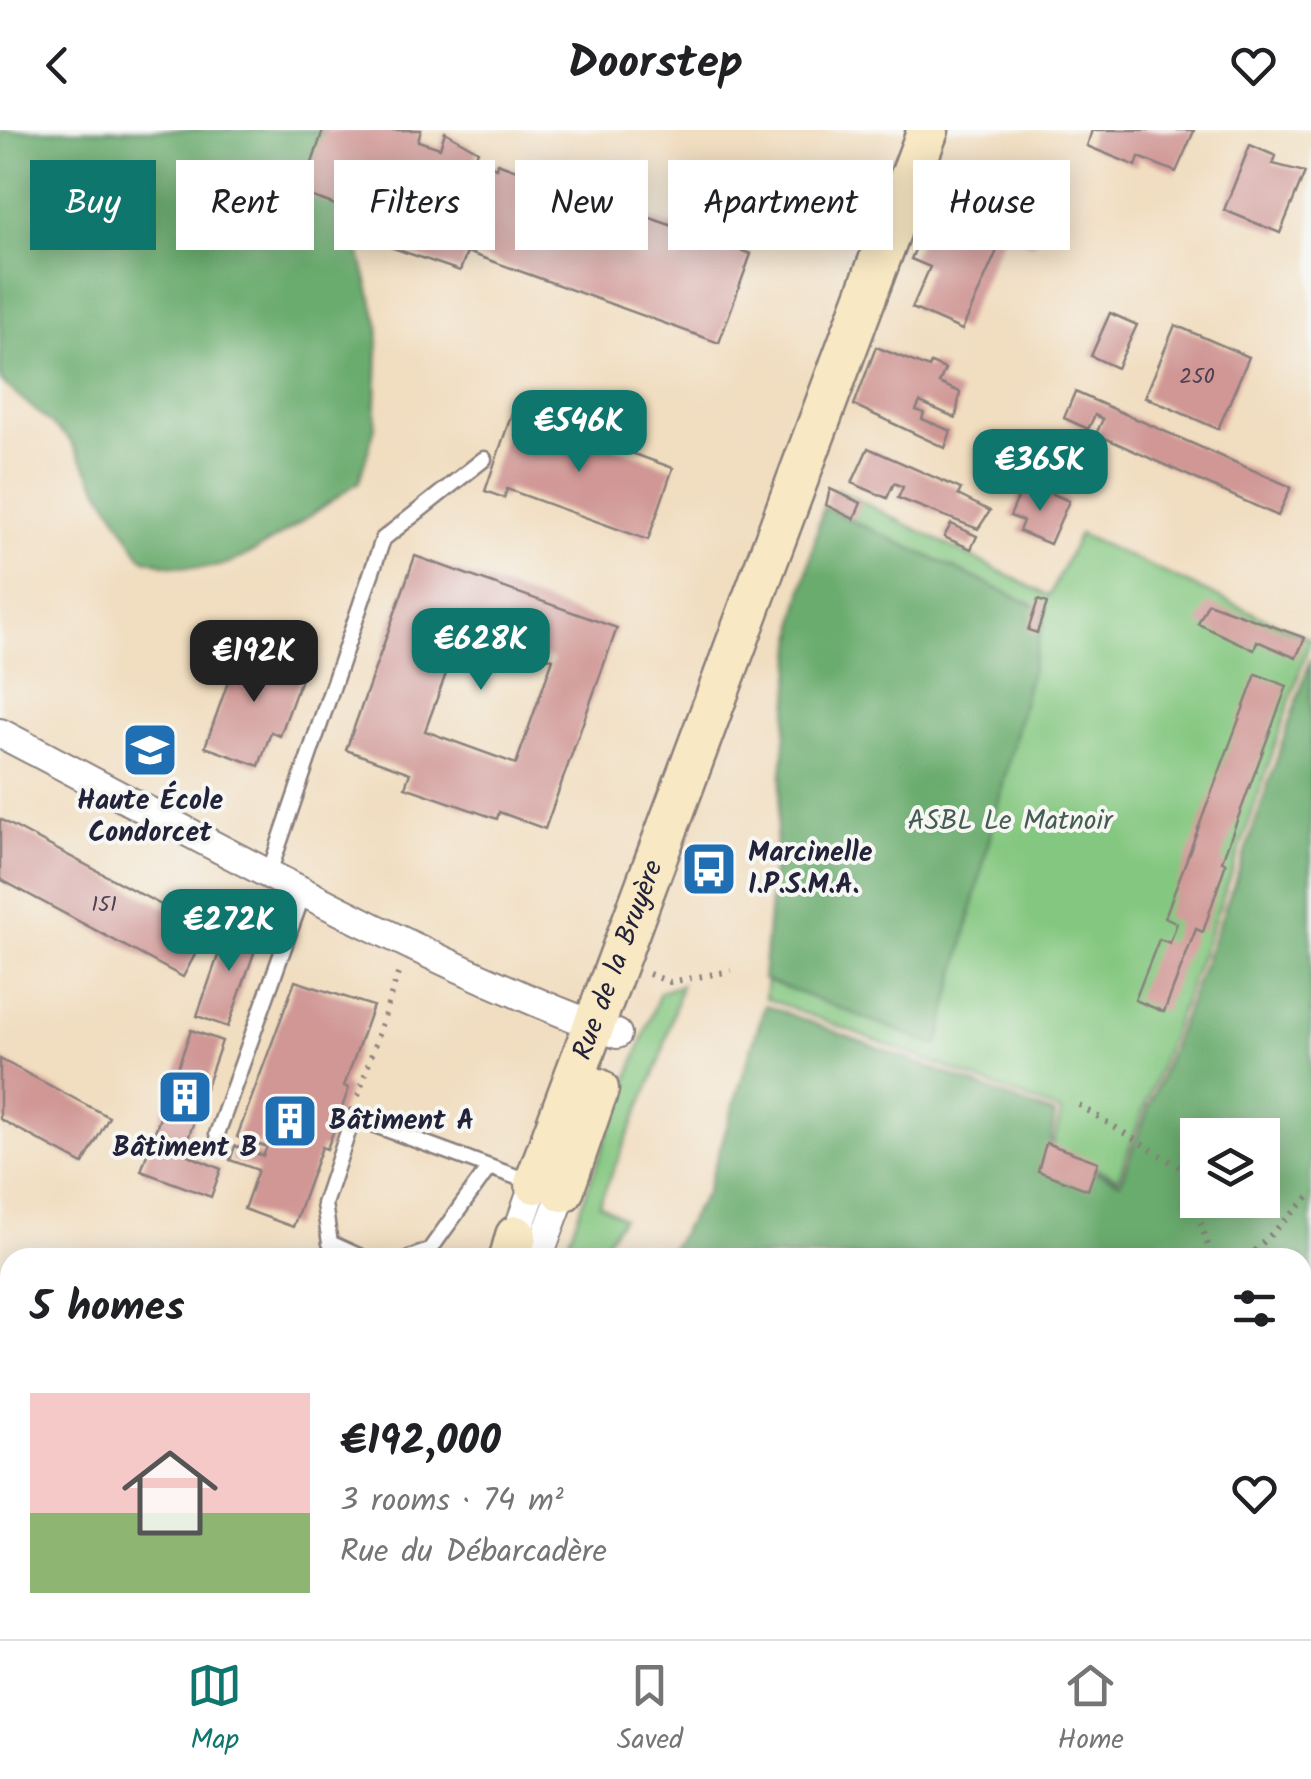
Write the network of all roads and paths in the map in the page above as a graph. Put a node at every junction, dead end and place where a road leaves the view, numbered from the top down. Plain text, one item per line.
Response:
1 (928, 130) edge
2 (484, 459) dead end
3 (730, 666) junction
4 (0, 733) edge
5 (270, 873) junction
6 (304, 891) junction
7 (410, 942) junction
8 (732, 970) dead end
9 (661, 975) junction
10 (605, 1030) junction
11 (1078, 1104) dead end
12 (353, 1117) junction
13 (217, 1134) dead end
14 (488, 1168) junction
15 (549, 1187) junction
16 (1311, 1195) edge
17 (341, 1248) edge
18 (430, 1248) edge
19 (527, 1248) edge
20 (1209, 1248) edge
21 (1256, 1248) edge

1 - 3 street, Rue de la Bruyère
2 - 5 lane
3 - 9 street, Rue de la Bruyère
3 - 10 street, Rue de la Bruyère
4 - 5 street
5 - 6 street
6 - 7 street
6 - 13 lane
7 - 10 street
7 - 12 path
8 - 9 path
9 - 10 street, Rue de la Bruyère
10 - 15 street, Rue de la Bruyère
11 - 20 path
12 - 14 lane
12 - 17 lane
14 - 15 lane
14 - 18 lane
15 - 19 street, Rue de la Bruyère
16 - 21 path

